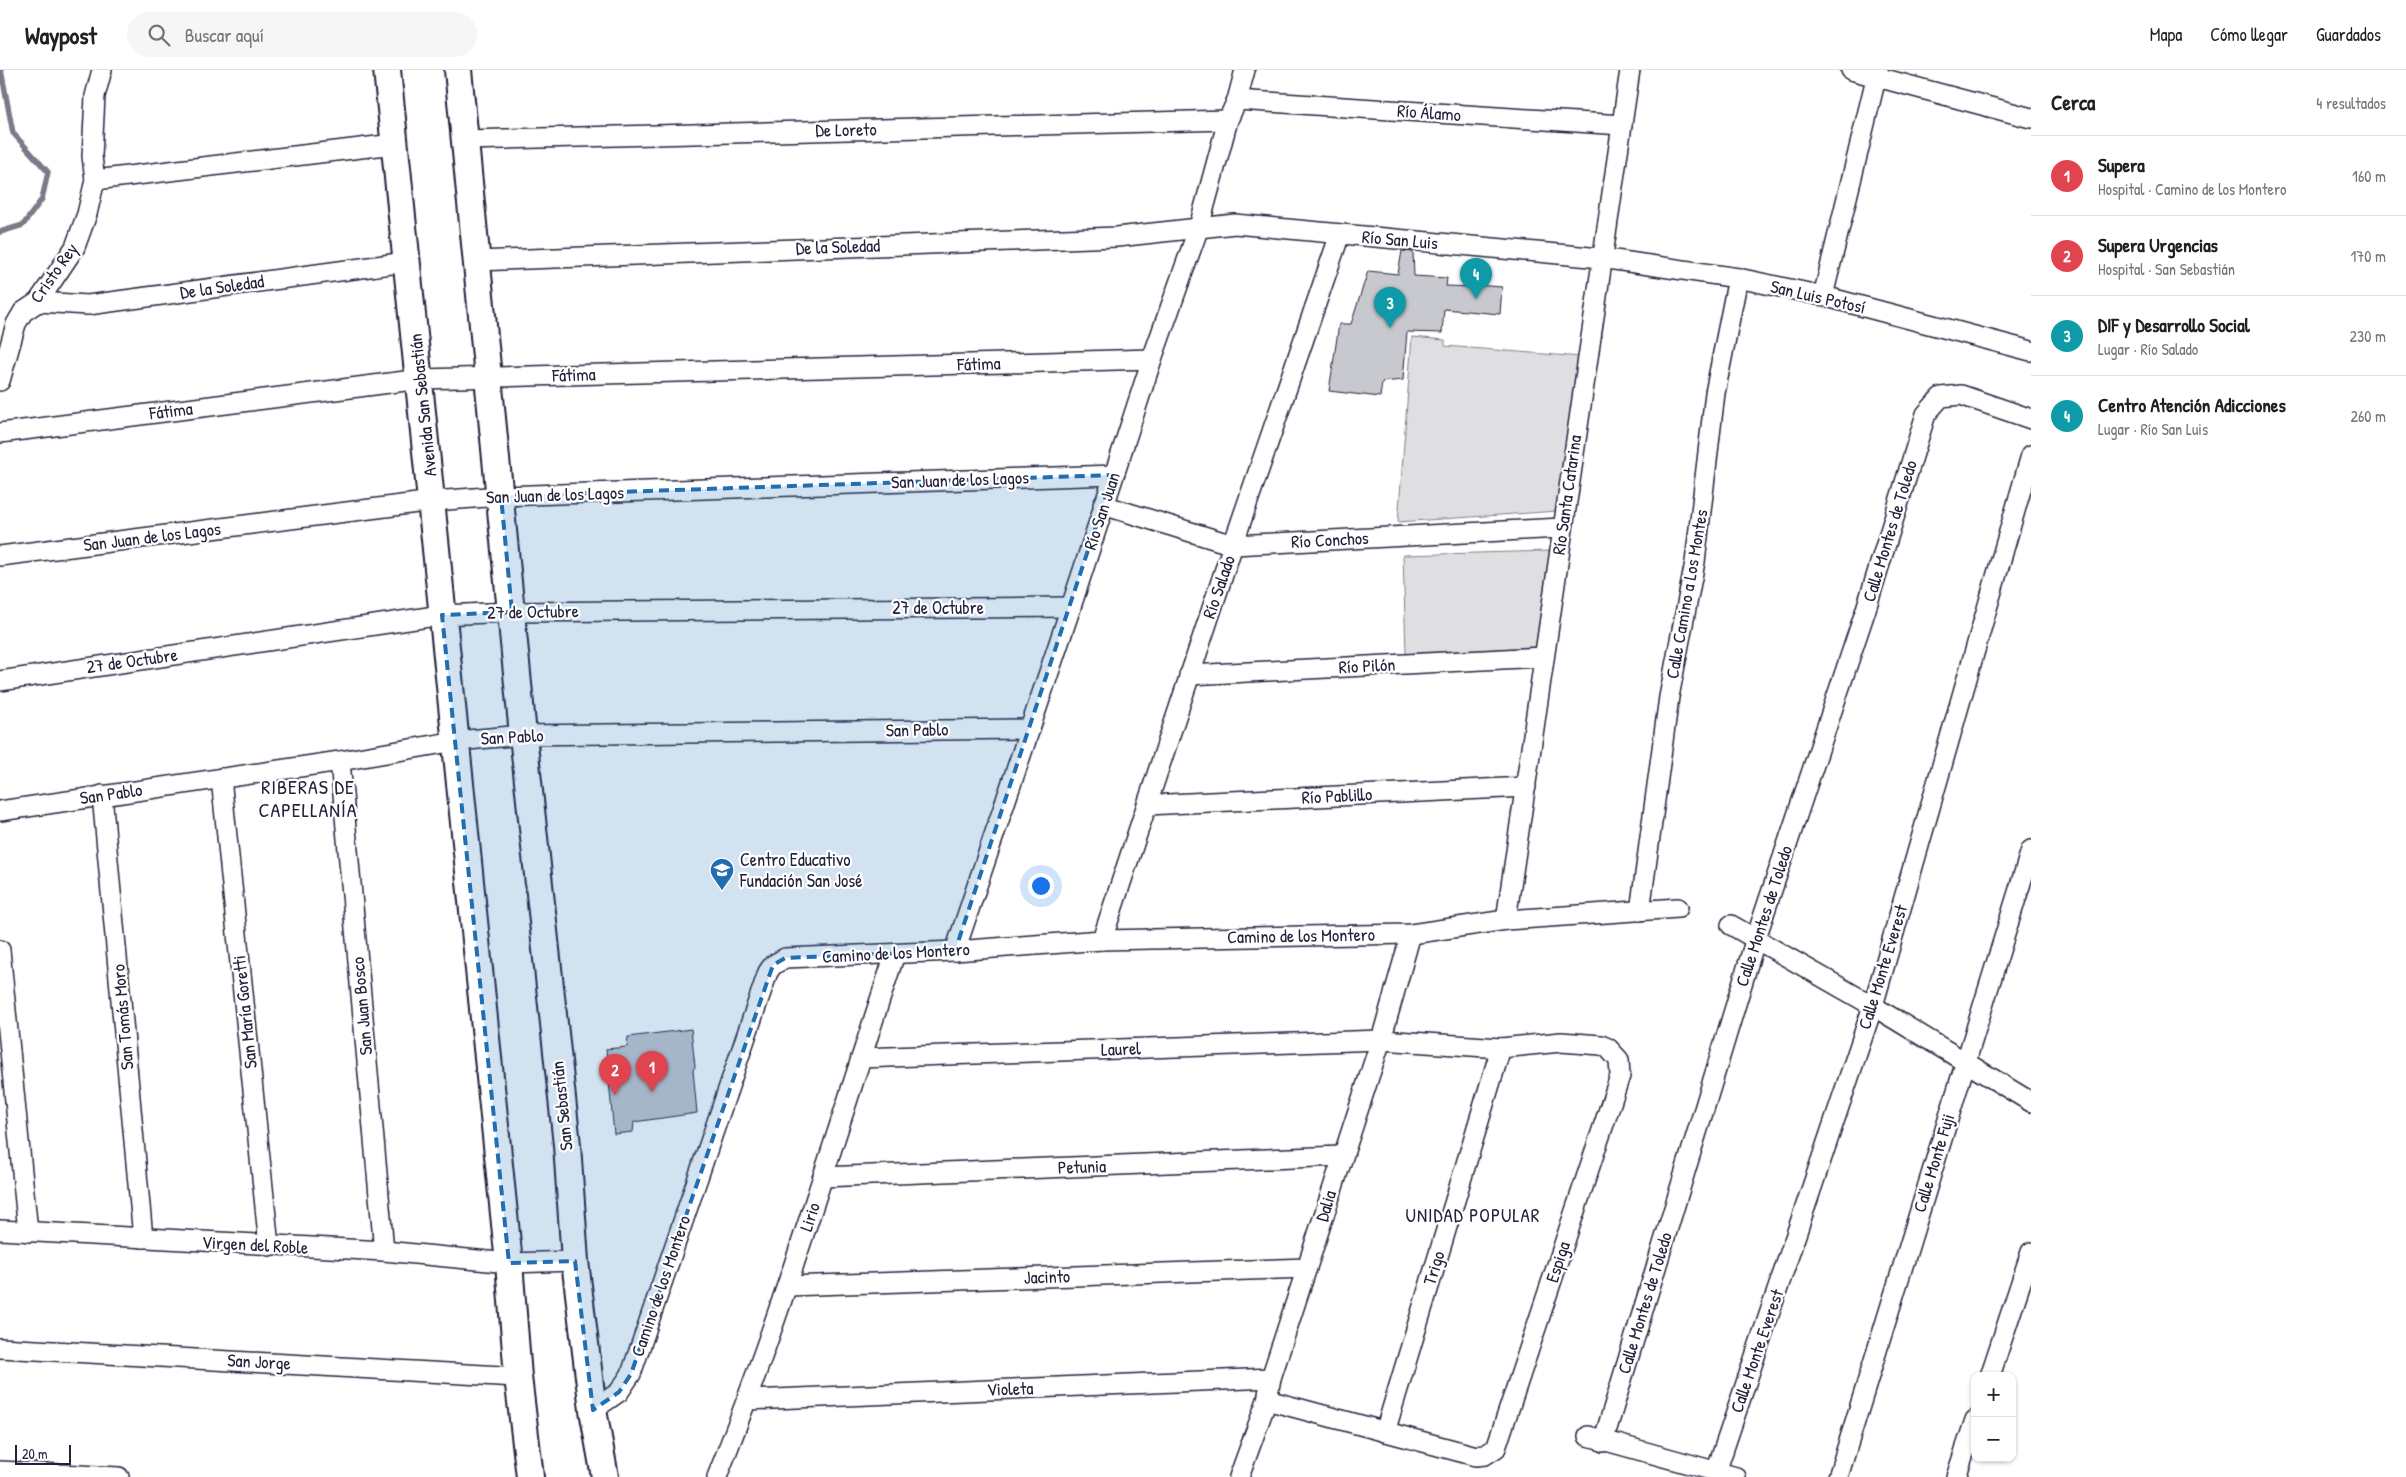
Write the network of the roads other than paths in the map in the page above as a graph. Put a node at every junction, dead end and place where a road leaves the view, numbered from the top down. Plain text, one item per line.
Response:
1 (102, 70) edge
2 (387, 70) edge
3 (458, 70) edge
4 (1245, 70) edge
5 (1630, 70) edge
6 (1851, 70) edge
7 (1877, 74) edge
8 (1237, 100) junction
9 (2031, 118) edge
10 (1228, 120) junction
11 (1622, 125) junction
12 (465, 140) junction
13 (394, 144) junction
14 (94, 180) junction
15 (1199, 227) junction
16 (1340, 234) junction
17 (1601, 258) junction
18 (477, 261) junction
19 (406, 262) junction
20 (1738, 278) junction
21 (1823, 296) junction
22 (38, 302) junction
23 (2031, 351) edge
24 (1152, 359) junction
25 (3, 363) edge
26 (488, 378) junction
27 (421, 379) junction
28 (0, 381) edge
29 (2031, 419) edge
30 (0, 433) edge
31 (2031, 455) edge
32 (1113, 474) junction
33 (501, 496) junction
34 (433, 501) junction
35 (1103, 505) junction
36 (1562, 528) junction
37 (1233, 545) junction
38 (0, 556) edge
39 (1072, 607) junction
40 (512, 612) junction
41 (442, 615) junction
42 (1544, 657) junction
43 (1189, 675) junction
44 (0, 681) edge
45 (1030, 728) junction
46 (523, 735) junction
47 (456, 740) junction
48 (340, 761) junction
49 (221, 778) junction
50 (1526, 787) junction
51 (102, 795) junction
52 (1148, 805) junction
53 (0, 811) edge
54 (2031, 850) edge
55 (1678, 908) dead end
56 (1640, 911) junction
57 (1506, 920) junction
58 (1731, 925) dead end
59 (1411, 934) junction
60 (1756, 938) junction
61 (1102, 940) junction
62 (0, 950) edge
63 (955, 951) junction
64 (895, 954) junction
65 (1873, 1006) junction
66 (1381, 1040) junction
67 (1501, 1048) junction
68 (861, 1058) junction
69 (1965, 1062) junction
70 (1620, 1076) joint
71 (2031, 1102) edge
72 (1341, 1156) junction
73 (823, 1177) junction
74 (0, 1230) edge
75 (28, 1232) junction
76 (143, 1238) junction
77 (269, 1246) junction
78 (384, 1251) junction
79 (2031, 1252) edge
80 (575, 1261) junction
81 (509, 1263) junction
82 (1307, 1268) junction
83 (788, 1286) junction
84 (0, 1348) edge
85 (1991, 1372) edge
86 (518, 1377) junction
87 (1271, 1378) junction
88 (748, 1400) junction
89 (1267, 1400) junction
90 (594, 1410) junction
91 (1385, 1432) junction
92 (1971, 1432) edge
93 (0, 1471) edge
94 (1716, 1472) junction
95 (1245, 1476) edge
96 (119, 1477) edge
97 (530, 1477) edge
98 (605, 1477) edge
99 (718, 1477) edge
100 (1736, 1477) edge
101 (1838, 1477) edge
102 (1956, 1477) edge

1 - 14 street, Cristo Rey
2 - 13 main road, Avenida San Sebastián
3 - 12 main road
4 - 8 street, Río San Juan
5 - 11 street, Río Santa Catarina
6 - 7 street
7 - 9 street
7 - 21 street
8 - 10 street, Río San Juan
8 - 11 street, Río Álamo
10 - 12 street, De Loreto
10 - 15 street, Río San Juan
11 - 17 street, Río Santa Catarina
12 - 18 main road
13 - 14 street
13 - 19 main road, Avenida San Sebastián
14 - 22 street, Cristo Rey
15 - 16 street, Río San Luis
15 - 18 street, De la Soledad
15 - 24 street, Río San Juan
16 - 17 street, Río San Luis
16 - 37 street, Río Salado
17 - 20 street, San Luis Potosí
17 - 36 street, Río Santa Catarina
18 - 26 main road
19 - 22 street, De la Soledad
19 - 27 main road, Avenida San Sebastián
20 - 21 street, San Luis Potosí
20 - 56 street, Calle Camino a Los Montes
21 - 23 street, San Luis Potosí
22 - 25 street, Cristo Rey
24 - 26 street, Fátima
24 - 32 street, Río San Juan
25 - 28 street, Cristo Rey
26 - 27 street, Fátima
26 - 33 main road
27 - 30 street, Fátima
27 - 34 main road, Avenida San Sebastián
29 - 60 street, Calle Montes de Toledo
31 - 65 street, Calle Monte Everest
32 - 33 street, San Juan de los Lagos
32 - 35 street, Río San Juan
33 - 34 street, San Juan de los Lagos
33 - 40 main road
34 - 38 street, San Juan de los Lagos
34 - 41 main road, Avenida San Sebastián
35 - 37 street, Río Conchos
35 - 39 street, Río San Juan
36 - 37 street, Río Conchos
36 - 42 street, Río Santa Catarina
37 - 43 street, Río Salado
39 - 40 street, 27 de Octubre
39 - 45 street, Río San Juan
40 - 41 street, 27 de Octubre
40 - 46 main road
41 - 44 street, 27 de Octubre
41 - 47 main road, Avenida San Sebastián
42 - 43 street, Río Pilón
42 - 50 street, Río Santa Catarina
43 - 52 street, Río Salado
45 - 46 street, San Pablo
45 - 63 street, Río San Juan
46 - 47 street, San Pablo
46 - 80 main road, San Sebastián
47 - 48 street, San Pablo
47 - 81 main road
48 - 49 street, San Pablo
48 - 78 street, San Juan Bosco
49 - 51 street, San Pablo
49 - 77 street, San María Goretti
50 - 52 street, Río Pablillo
50 - 57 street, Río Santa Catarina
51 - 53 street, San Pablo
51 - 76 street, San Tomás Moro
52 - 61 street, Río Salado
54 - 69 street, Calle Monte Fuji
55 - 56 street, Camino de los Montero
56 - 57 street, Camino de los Montero
57 - 59 street, Camino de los Montero
58 - 60 street
59 - 61 street, Camino de los Montero
59 - 66 street, Dalia
60 - 65 street
60 - 94 street, Calle Montes de Toledo
61 - 63 street, Camino de los Montero
62 - 75 street
63 - 64 street, Camino de los Montero
64 - 68 street, Lirio
64 - 90 street, Camino de los Montero
65 - 69 street
65 - 94 street, Calle Monte Everest
66 - 67 street, Laurel
66 - 68 street, Laurel
66 - 72 street, Dalia
67 - 70 street, Laurel
67 - 91 street, Trigo
68 - 73 street, Lirio
69 - 71 street
69 - 101 street, Calle Monte Fuji
70 - 91 street, Espiga
72 - 73 street, Petunia
72 - 82 street, Dalia
73 - 83 street, Lirio
74 - 75 street, Virgen del Roble
75 - 76 street, Virgen del Roble
76 - 77 street, Virgen del Roble
77 - 78 street, Virgen del Roble
78 - 81 street, Virgen del Roble
79 - 85 street
80 - 81 street, Virgen del Roble
80 - 90 main road, San Sebastián
81 - 86 main road
82 - 83 street, Jacinto
82 - 87 street, Dalia
83 - 88 street, Lirio
84 - 86 street, San Jorge
86 - 97 main road
87 - 88 street, Violeta
87 - 89 street, Dalia
88 - 99 street, Lirio
89 - 91 street
89 - 95 street, Dalia
90 - 98 main road, San Sebastián
92 - 102 street
93 - 96 street
94 - 100 street

